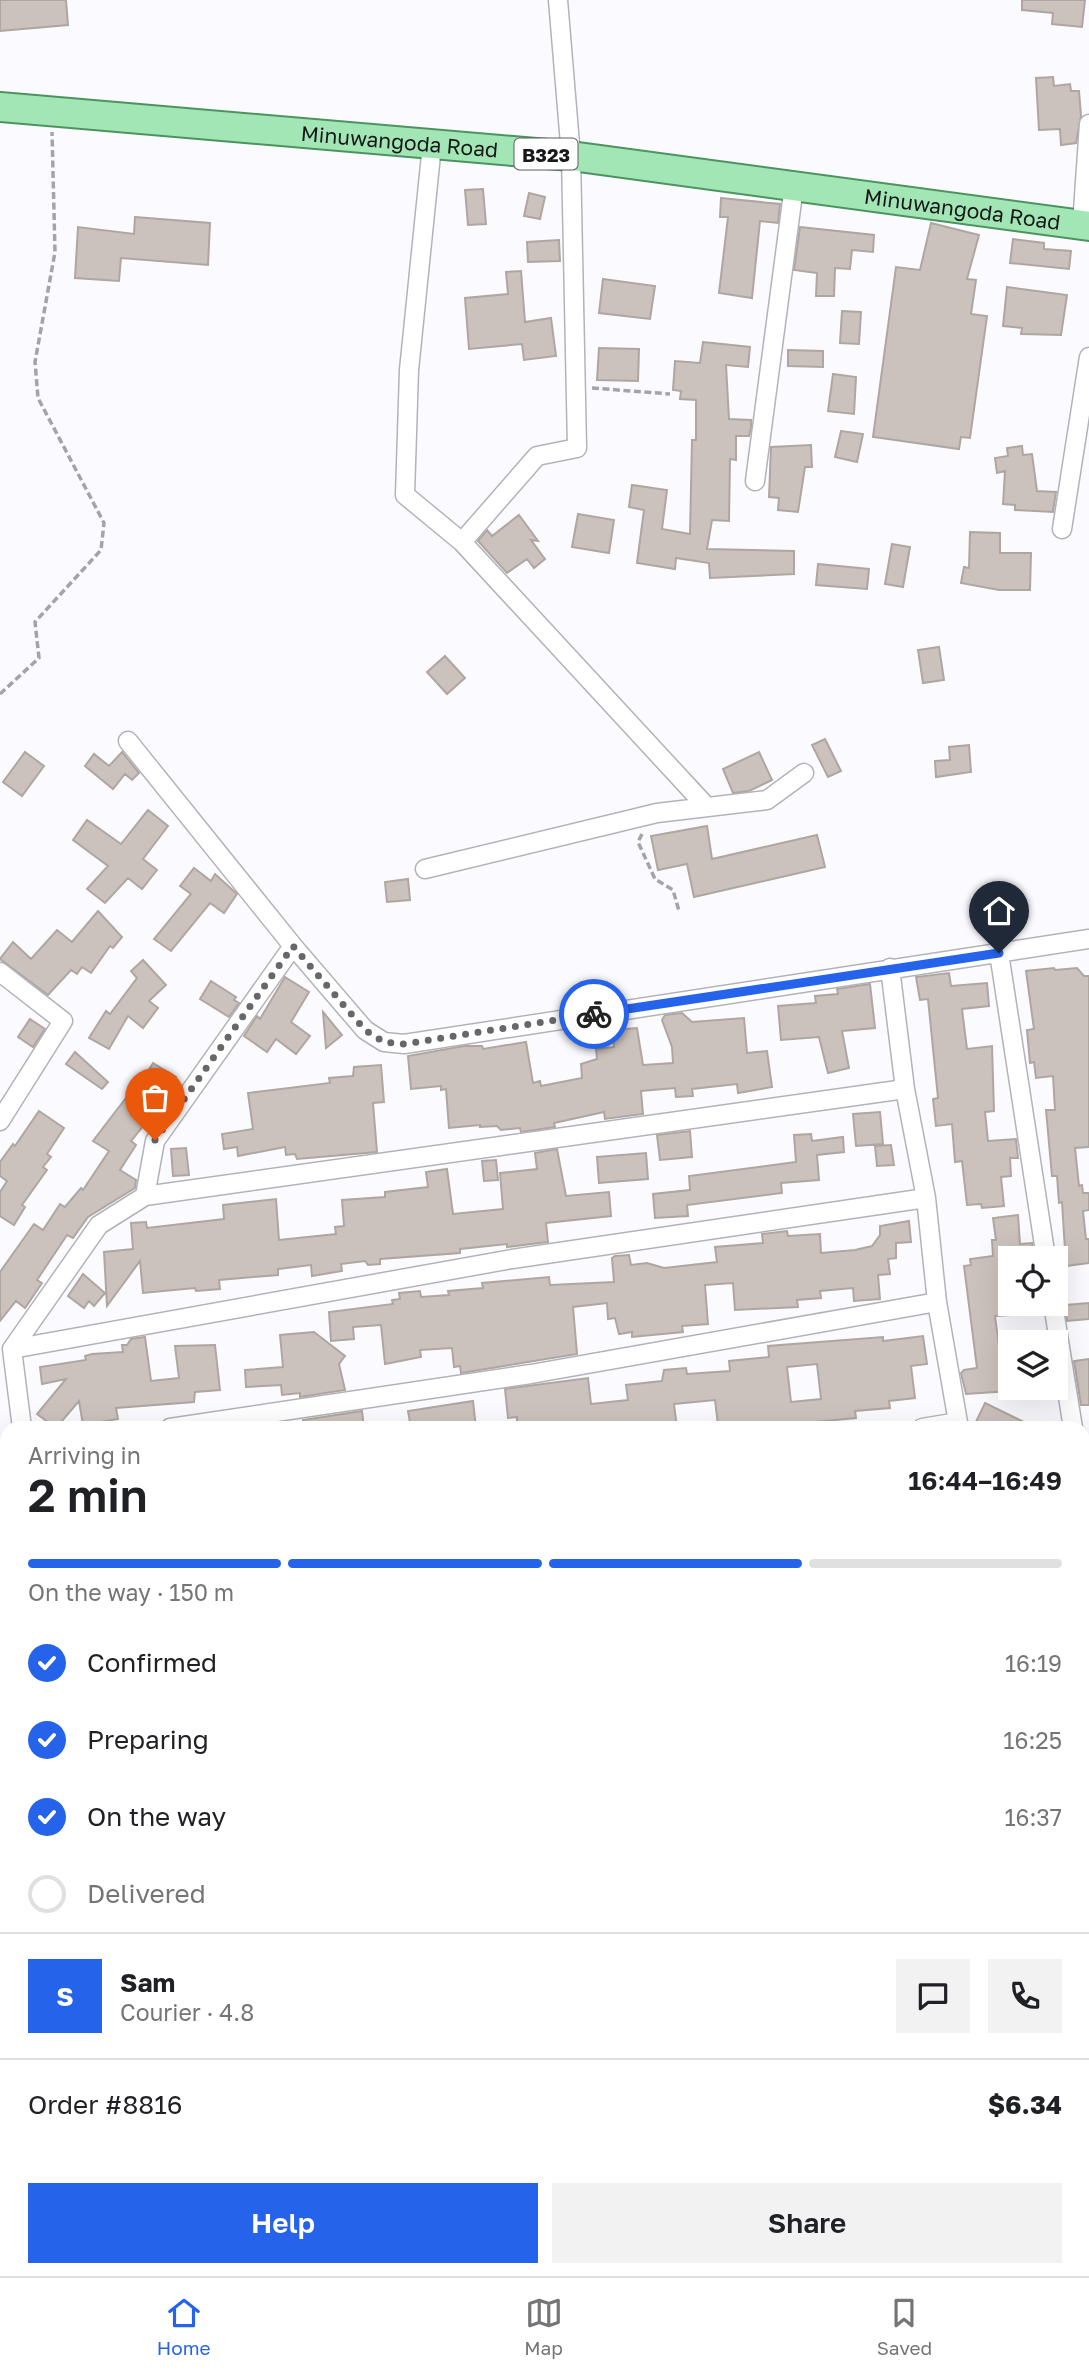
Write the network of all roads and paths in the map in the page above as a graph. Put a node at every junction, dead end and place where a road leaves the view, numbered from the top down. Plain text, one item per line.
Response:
1 (558, 0) edge
2 (0, 107) edge
3 (52, 112) junction
4 (1089, 124) edge
5 (432, 145) junction
6 (571, 156) junction
7 (794, 186) junction
8 (1085, 225) edge
9 (1089, 357) edge
10 (576, 387) junction
11 (670, 394) dead end
12 (755, 481) dead end
13 (1062, 529) dead end
14 (462, 542) junction
15 (0, 694) edge
16 (128, 741) dead end
17 (804, 774) dead end
18 (706, 806) junction
19 (657, 813) junction
20 (425, 869) dead end
21 (679, 911) dead end
22 (1089, 939) edge
23 (293, 946) junction
24 (999, 953) junction
25 (890, 968) junction
26 (0, 972) edge
27 (905, 1089) junction
28 (0, 1121) edge
29 (145, 1196) junction
30 (926, 1198) junction
31 (1044, 1246) edge
32 (937, 1302) junction
33 (1056, 1316) edge
34 (12, 1349) junction
35 (21, 1421) edge
36 (217, 1421) edge
37 (958, 1421) edge
38 (1072, 1421) edge

1 - 6 street
2 - 3 main road, Minuwangoda Road / B323
3 - 5 main road, Minuwangoda Road / B323
3 - 15 path
4 - 8 street
5 - 6 main road, Minuwangoda Road / B323
5 - 14 street
6 - 7 main road, Minuwangoda Road / B323
6 - 10 street
7 - 8 main road, Minuwangoda Road / B323
7 - 12 street
9 - 13 street
10 - 11 path
10 - 14 street
14 - 18 street
16 - 23 street
17 - 18 street
18 - 19 street
19 - 20 street
19 - 21 path
22 - 24 street
23 - 25 street
23 - 29 street
24 - 25 street
24 - 31 street
25 - 27 street
26 - 28 street
27 - 29 street
27 - 30 street
29 - 34 street
30 - 32 street
30 - 34 street
32 - 36 street
32 - 37 street
33 - 38 street
34 - 35 street

